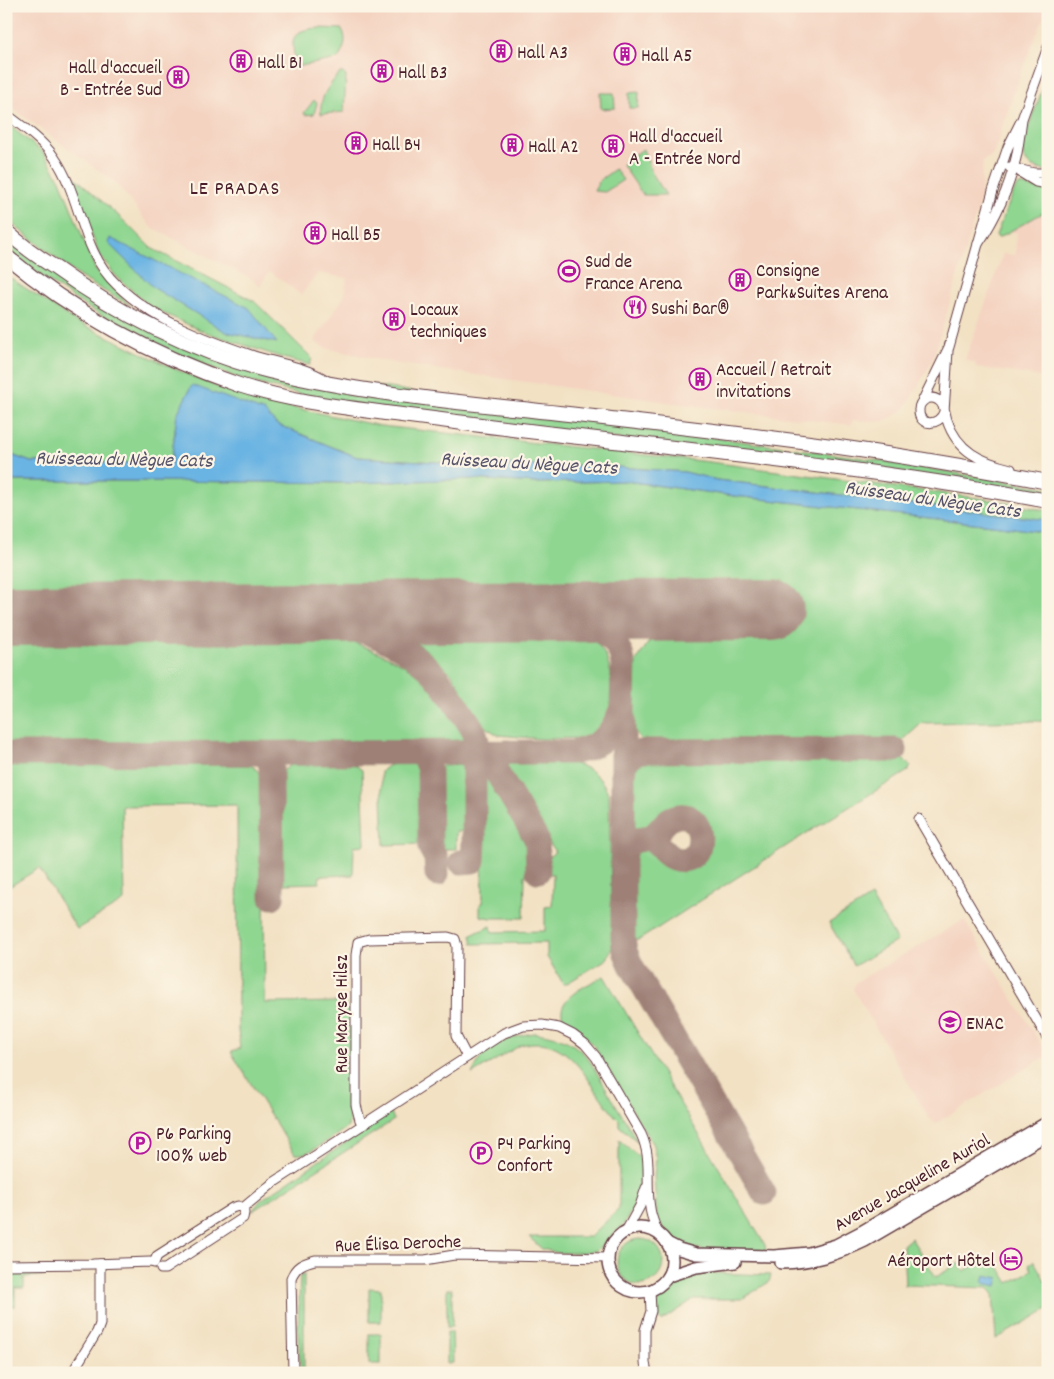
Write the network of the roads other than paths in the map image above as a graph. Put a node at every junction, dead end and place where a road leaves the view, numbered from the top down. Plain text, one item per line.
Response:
1 (1048, 47) edge
2 (6, 114) edge
3 (1022, 119) junction
4 (1001, 166) junction
5 (1014, 168) junction
6 (1048, 174) edge
7 (1048, 184) edge
8 (6, 231) edge
9 (978, 244) junction
10 (6, 256) edge
11 (948, 351) junction
12 (330, 383) junction
13 (922, 402) junction
14 (944, 412) junction
15 (1041, 481) edge
16 (1048, 501) edge
17 (919, 819) dead end
18 (1048, 1039) edge
19 (467, 1057) junction
20 (1048, 1122) edge
21 (363, 1125) junction
22 (1048, 1134) edge
23 (648, 1180) junction
24 (243, 1208) junction
25 (625, 1233) junction
26 (658, 1234) junction
27 (667, 1244) junction
28 (608, 1258) junction
29 (100, 1264) junction
30 (6, 1265) edge
31 (158, 1266) junction
32 (668, 1276) junction
33 (650, 1291) junction
34 (72, 1373) edge
35 (293, 1373) edge
36 (648, 1373) edge

1 - 3 street
2 - 12 street
3 - 4 street
3 - 5 street
4 - 5 street
4 - 9 street
5 - 6 street
5 - 7 street
5 - 9 street
8 - 12 highway
9 - 11 street
10 - 16 highway
11 - 13 street
11 - 14 street
12 - 15 highway
13 - 14 street
13 - 14 street
14 - 15 street
17 - 18 street
19 - 21 street
19 - 21 street, Rue Maryse Hilsz
19 - 23 street
20 - 27 main road, Avenue Jacqueline Auriol
21 - 24 street
22 - 32 main road, Avenue Jacqueline Auriol
23 - 25 street
23 - 26 street
24 - 31 street
24 - 31 street
25 - 26 main road
25 - 28 main road
26 - 27 main road
27 - 32 main road
28 - 33 main road
28 - 35 street, Rue Élisa Deroche
29 - 30 street
29 - 31 street
29 - 34 street
32 - 33 main road
33 - 36 street

